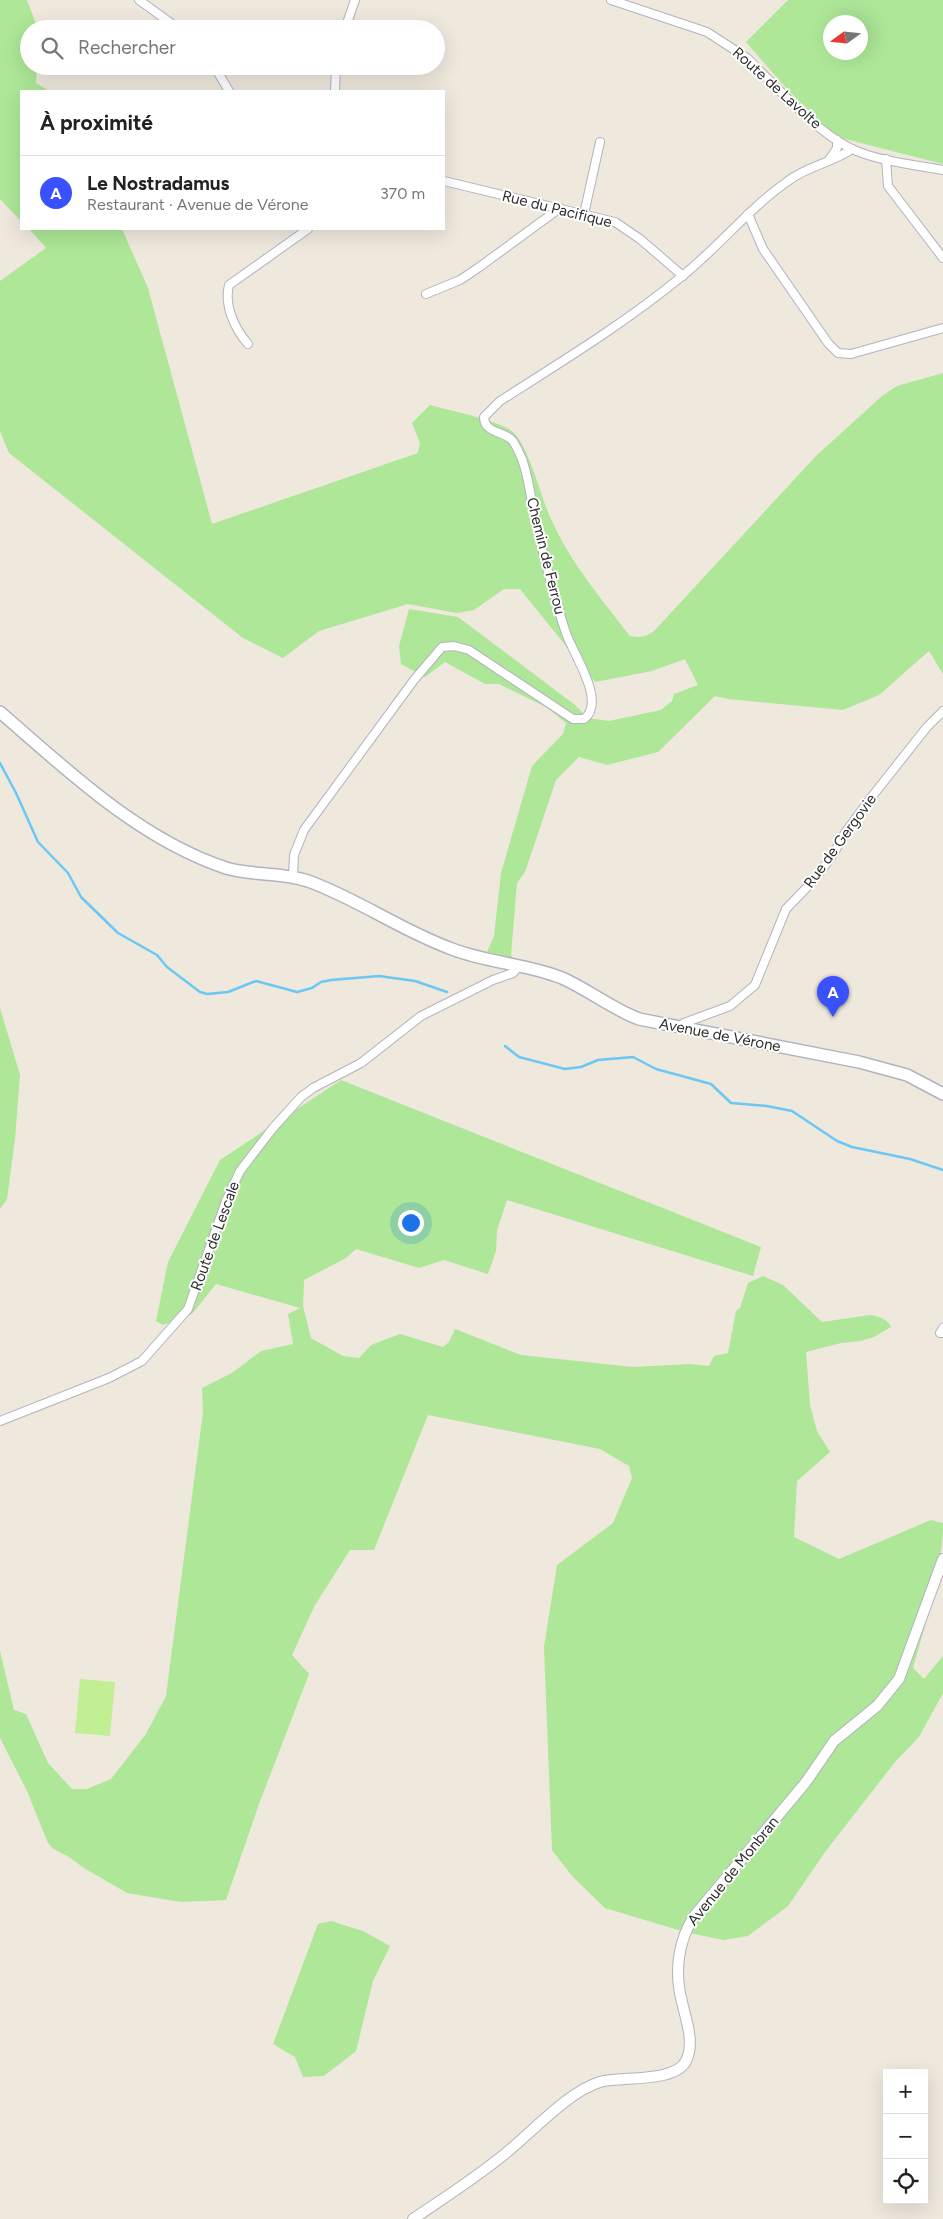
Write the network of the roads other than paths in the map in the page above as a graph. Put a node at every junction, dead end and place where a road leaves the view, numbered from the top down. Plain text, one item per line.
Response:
1 (139, 0) edge
2 (355, 0) edge
3 (611, 0) edge
4 (167, 20) edge
5 (348, 20) edge
6 (219, 75) edge
7 (335, 75) edge
8 (228, 90) edge
9 (334, 90) edge
10 (837, 140) junction
11 (600, 142) dead end
12 (852, 149) junction
13 (886, 159) junction
14 (829, 160) junction
15 (943, 170) edge
16 (445, 181) edge
17 (560, 208) junction
18 (584, 214) junction
19 (748, 214) junction
20 (307, 230) edge
21 (943, 258) edge
22 (683, 276) junction
23 (426, 294) dead end
24 (943, 328) edge
25 (248, 344) dead end
26 (943, 711) edge
27 (0, 712) edge
28 (293, 876) junction
29 (518, 966) junction
30 (681, 1027) junction
31 (943, 1094) edge
32 (943, 1328) edge
33 (943, 1333) edge
34 (0, 1421) edge
35 (943, 1559) edge
36 (413, 2219) edge

1 - 4 street
2 - 5 street
3 - 10 street, Route de Lavolte
6 - 8 street
7 - 9 street
10 - 12 street, Route de Lavolte
10 - 14 street
11 - 18 street
12 - 13 street, Route de Lavolte
12 - 14 street, Chemin de Ferrou
13 - 15 street, Route de Lavolte
13 - 21 street
14 - 19 street, Chemin de Ferrou
16 - 17 street, Rue du Pacifique
17 - 18 street, Rue du Pacifique
17 - 23 street
18 - 22 street, Rue du Pacifique
19 - 22 street, Chemin de Ferrou
19 - 24 street
20 - 25 street
22 - 28 street, Chemin de Ferrou
26 - 30 street, Rue de Gergovie
27 - 28 main road, Avenue de Vérone
28 - 29 main road, Avenue de Vérone
29 - 30 main road, Avenue de Vérone
29 - 34 street, Route de Lescale
30 - 31 main road, Avenue de Vérone
32 - 33 street
35 - 36 street, Avenue de Monbran

